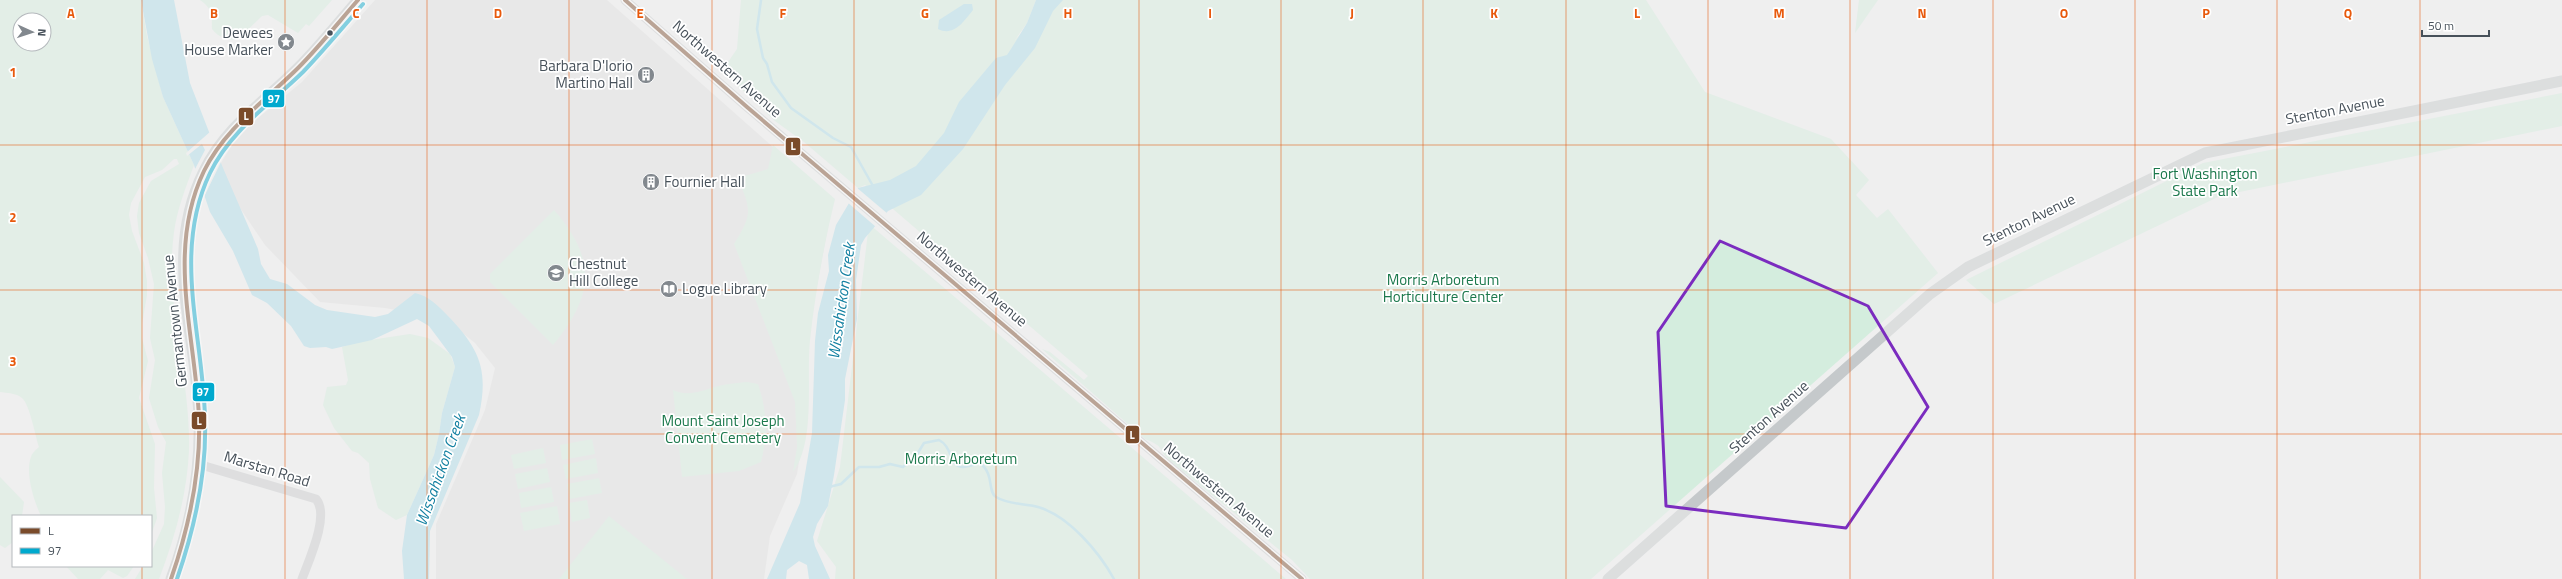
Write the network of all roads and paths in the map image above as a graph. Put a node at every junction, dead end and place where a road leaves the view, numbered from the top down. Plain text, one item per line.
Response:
1 (358, 0) edge
2 (625, 0) edge
3 (2562, 81) edge
4 (198, 464) junction
5 (171, 579) edge
6 (302, 579) edge
7 (1302, 579) edge
8 (1608, 579) edge

1 - 4 main road, Germantown Avenue
2 - 7 street, Northwestern Avenue
3 - 8 main road, Stenton Avenue
4 - 5 main road, Germantown Avenue
4 - 6 street, Marstan Road

